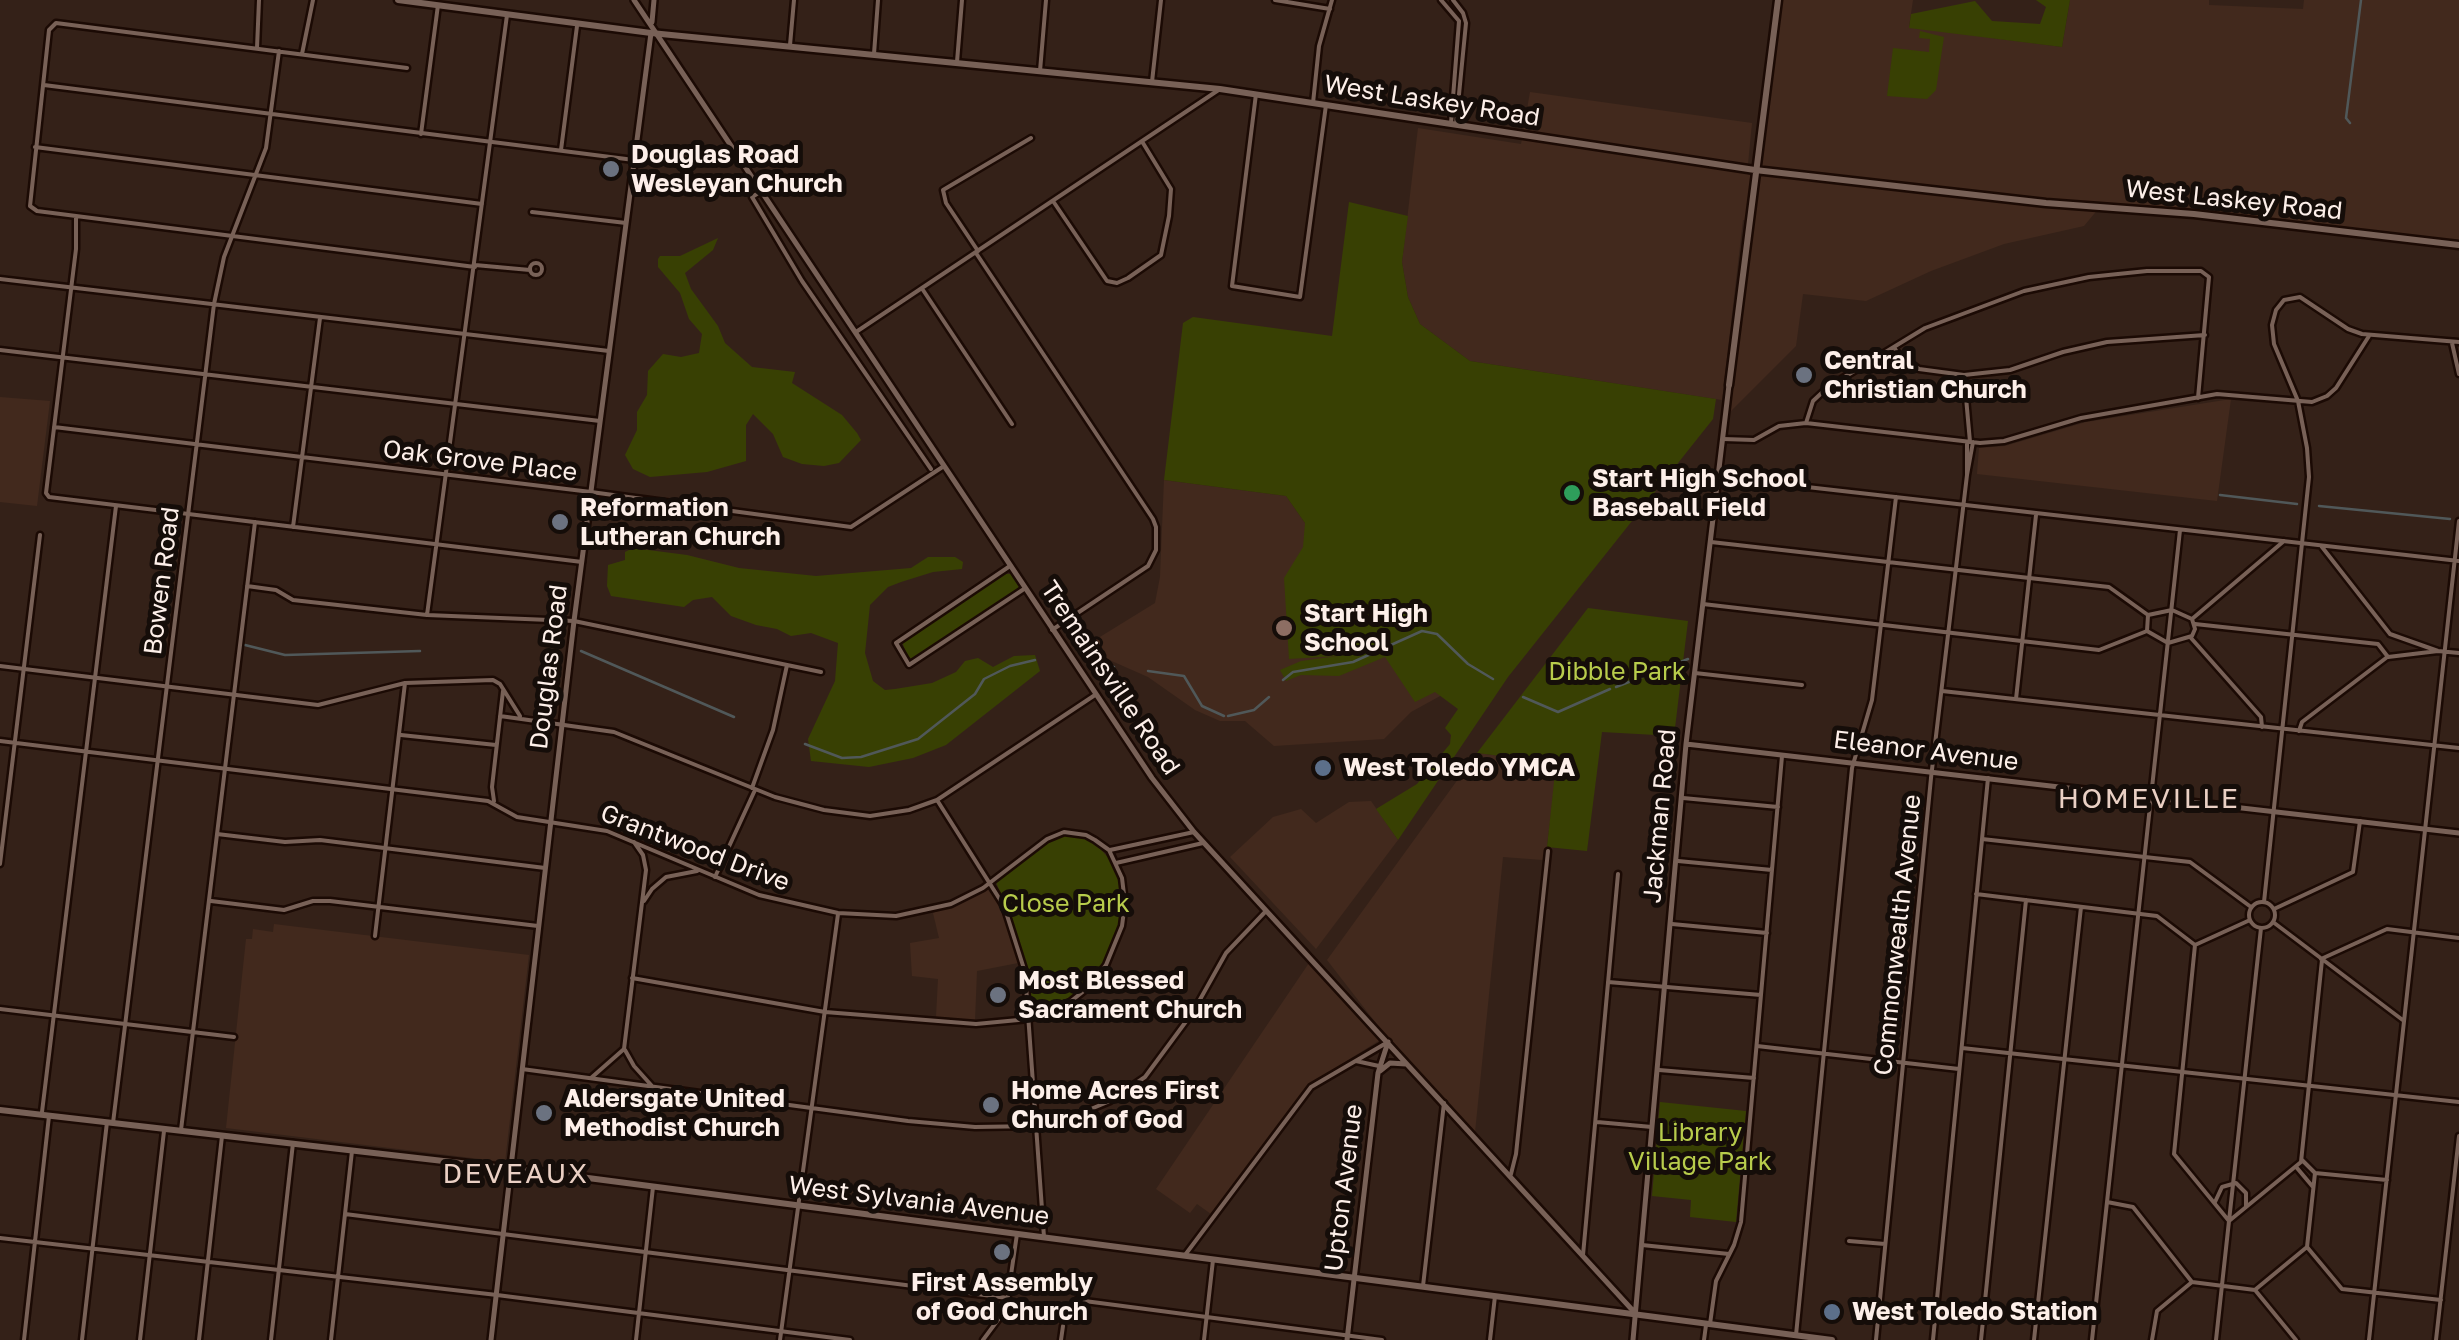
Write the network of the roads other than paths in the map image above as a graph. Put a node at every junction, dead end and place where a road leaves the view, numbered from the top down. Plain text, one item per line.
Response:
1 (259, 0) edge
2 (313, 0) edge
3 (398, 0) edge
4 (634, 0) edge
5 (654, 0) edge
6 (794, 0) edge
7 (878, 0) edge
8 (962, 0) edge
9 (1046, 0) edge
10 (1161, 0) edge
11 (1275, 0) edge
12 (1332, 0) edge
13 (1441, 0) edge
14 (1453, 0) edge
15 (1778, 0) edge
16 (438, 5) junction
17 (1330, 10) junction
18 (508, 14) junction
19 (578, 24) junction
20 (653, 30) junction
21 (790, 46) junction
22 (257, 48) junction
23 (279, 51) junction
24 (302, 54) junction
25 (874, 54) junction
26 (956, 62) junction
27 (407, 68) dead end
28 (1040, 71) junction
29 (1152, 82) junction
30 (43, 84) junction
31 (1220, 89) junction
32 (1256, 94) junction
33 (1312, 103) junction
34 (1326, 105) junction
35 (272, 114) junction
36 (1453, 124) junction
37 (421, 134) junction
38 (1031, 138) dead end
39 (491, 142) junction
40 (1142, 142) junction
41 (36, 147) junction
42 (561, 150) junction
43 (634, 160) junction
44 (1755, 170) junction
45 (256, 175) junction
46 (761, 191) junction
47 (1054, 202) junction
48 (482, 204) junction
49 (532, 212) dead end
50 (76, 216) junction
51 (626, 223) junction
52 (232, 236) junction
53 (2459, 245) edge
54 (977, 252) junction
55 (475, 266) junction
56 (530, 270) dead end
57 (0, 279) edge
58 (71, 287) junction
59 (922, 290) junction
60 (214, 304) junction
61 (321, 316) junction
62 (856, 332) junction
63 (466, 334) junction
64 (2205, 335) junction
65 (2370, 335) junction
66 (2452, 342) junction
67 (2459, 342) edge
68 (1893, 345) junction
69 (0, 350) edge
70 (609, 351) junction
71 (63, 358) junction
72 (206, 374) junction
73 (2459, 374) edge
74 (1964, 375) junction
75 (1729, 385) joint
76 (313, 386) junction
77 (2198, 398) junction
78 (2298, 401) junction
79 (457, 405) junction
80 (600, 422) junction
81 (1806, 423) junction
82 (1012, 424) dead end
83 (54, 427) junction
84 (1723, 438) junction
85 (1970, 442) junction
86 (197, 445) junction
87 (304, 458) junction
88 (944, 466) junction
89 (931, 469) dead end
90 (448, 474) junction
91 (1719, 477) junction
92 (591, 492) junction
93 (1896, 497) junction
94 (1963, 505) junction
95 (116, 506) junction
96 (188, 514) junction
97 (2036, 514) junction
98 (2459, 521) edge
99 (255, 522) junction
100 (293, 526) junction
101 (2180, 530) junction
102 (40, 534) dead end
103 (2284, 541) junction
104 (1710, 542) junction
105 (2302, 543) junction
106 (2320, 545) junction
107 (438, 546) junction
108 (2457, 560) edge
109 (582, 562) junction
110 (1888, 562) junction
111 (1010, 566) junction
112 (1956, 570) junction
113 (2029, 578) junction
114 (247, 586) junction
115 (1025, 589) junction
116 (1703, 604) junction
117 (2172, 610) junction
118 (427, 615) junction
119 (2148, 615) junction
120 (574, 621) junction
121 (2194, 621) junction
122 (1881, 625) junction
123 (1052, 630) junction
124 (1948, 632) junction
125 (2147, 632) junction
126 (2390, 634) junction
127 (2292, 635) junction
128 (2190, 637) junction
129 (2022, 642) junction
130 (2168, 642) junction
131 (2378, 644) junction
132 (2441, 651) junction
133 (2459, 653) edge
134 (2388, 657) junction
135 (787, 665) junction
136 (0, 666) edge
137 (24, 669) junction
138 (821, 672) dead end
139 (1695, 673) junction
140 (94, 679) junction
141 (404, 683) junction
142 (1802, 685) dead end
143 (167, 687) junction
144 (503, 690) junction
145 (1942, 691) junction
146 (234, 695) junction
147 (1096, 695) junction
148 (2016, 699) junction
149 (500, 716) junction
150 (2160, 716) junction
151 (524, 719) junction
152 (562, 724) junction
153 (2262, 727) junction
154 (2282, 729) junction
155 (2299, 731) junction
156 (400, 734) junction
157 (0, 741) edge
158 (15, 743) junction
159 (1686, 744) junction
160 (496, 745) junction
161 (2434, 746) junction
162 (2459, 748) edge
163 (86, 752) junction
164 (1783, 754) junction
165 (157, 760) junction
166 (1853, 762) junction
167 (225, 768) junction
168 (1932, 772) junction
169 (1988, 778) junction
170 (753, 789) junction
171 (393, 790) junction
172 (1682, 798) junction
173 (2151, 798) junction
174 (937, 800) junction
175 (497, 805) junction
176 (1778, 807) junction
177 (2274, 812) junction
178 (550, 821) junction
179 (2360, 822) junction
180 (2425, 829) junction
181 (1194, 832) junction
182 (2459, 833) edge
183 (217, 834) junction
184 (1982, 839) junction
185 (633, 841) junction
186 (1204, 843) junction
187 (386, 848) junction
188 (1109, 850) junction
189 (1548, 851) dead end
190 (2145, 856) junction
191 (1676, 861) junction
192 (0, 864) edge
193 (1116, 864) junction
194 (545, 868) junction
195 (1772, 870) junction
196 (704, 871) junction
197 (1618, 874) dead end
198 (715, 876) junction
199 (991, 882) junction
200 (1976, 894) junction
201 (2026, 900) junction
202 (209, 901) junction
203 (2264, 902) junction
204 (378, 907) junction
205 (2081, 907) junction
206 (2252, 907) junction
207 (2274, 909) junction
208 (641, 910) junction
209 (1267, 910) junction
210 (838, 913) junction
211 (2138, 914) junction
212 (2250, 920) junction
213 (2273, 922) junction
214 (1670, 924) junction
215 (538, 926) junction
216 (2261, 928) junction
217 (2414, 932) junction
218 (1767, 933) junction
219 (375, 936) dead end
220 (2459, 938) edge
221 (2195, 944) junction
222 (2322, 960) junction
223 (632, 978) junction
224 (1608, 982) junction
225 (1665, 987) junction
226 (1761, 996) junction
227 (0, 1009) edge
228 (825, 1012) junction
229 (54, 1016) junction
230 (1029, 1019) junction
231 (2404, 1021) junction
232 (125, 1024) junction
233 (193, 1032) junction
234 (234, 1038) dead end
235 (1388, 1042) junction
236 (1757, 1046) junction
237 (624, 1048) junction
238 (1961, 1048) junction
239 (2010, 1053) junction
240 (1825, 1054) junction
241 (2064, 1059) junction
242 (1351, 1062) junction
243 (1904, 1063) junction
244 (1408, 1064) junction
245 (2122, 1066) junction
246 (522, 1069) junction
247 (1379, 1069) junction
248 (1657, 1070) junction
249 (1959, 1070) junction
250 (2182, 1072) junction
251 (591, 1078) junction
252 (1754, 1078) junction
253 (2245, 1079) junction
254 (2309, 1085) junction
255 (652, 1086) junction
256 (2396, 1095) junction
257 (2459, 1102) edge
258 (1444, 1103) junction
259 (812, 1108) junction
260 (0, 1110) edge
261 (46, 1115) junction
262 (110, 1122) junction
263 (1596, 1122) junction
264 (1037, 1126) junction
265 (1652, 1127) junction
266 (164, 1128) junction
267 (181, 1130) junction
268 (222, 1135) junction
269 (2459, 1136) edge
270 (294, 1143) junction
271 (352, 1150) junction
272 (2302, 1159) junction
273 (2296, 1168) junction
274 (511, 1169) junction
275 (2315, 1173) junction
276 (1510, 1176) junction
277 (2387, 1180) junction
278 (2233, 1183) junction
279 (653, 1186) junction
280 (2313, 1187) junction
281 (2107, 1202) junction
282 (800, 1206) junction
283 (2216, 1206) junction
284 (2245, 1209) junction
285 (345, 1214) junction
286 (2229, 1221) junction
287 (504, 1232) junction
288 (1017, 1234) junction
289 (1044, 1237) junction
290 (0, 1238) edge
291 (1849, 1241) dead end
292 (35, 1242) junction
293 (1885, 1244) junction
294 (1642, 1245) junction
295 (2307, 1247) junction
296 (92, 1248) junction
297 (646, 1250) junction
298 (1583, 1254) junction
299 (1729, 1254) junction
300 (150, 1256) junction
301 (1185, 1256) junction
302 (1213, 1259) junction
303 (208, 1262) junction
304 (790, 1269) junction
305 (279, 1270) junction
306 (338, 1276) junction
307 (1354, 1278) junction
308 (2192, 1282) junction
309 (1423, 1286) junction
310 (2222, 1286) junction
311 (2256, 1290) junction
312 (2374, 1293) junction
313 (497, 1294) junction
314 (1494, 1296) junction
315 (1008, 1298) junction
316 (1077, 1300) dead end
317 (2441, 1300) junction
318 (639, 1313) junction
319 (1636, 1314) junction
320 (1206, 1317) junction
321 (1708, 1324) junction
322 (1063, 1326) dead end
323 (781, 1331) junction
324 (1796, 1335) junction
325 (1777, 1336) edge
326 (1347, 1338) edge
327 (24, 1340) edge
328 (82, 1340) edge
329 (140, 1340) edge
330 (199, 1340) edge
331 (271, 1340) edge
332 (333, 1340) edge
333 (491, 1340) edge
334 (636, 1340) edge
335 (780, 1340) edge
336 (850, 1340) edge
337 (983, 1340) edge
338 (1061, 1340) edge
339 (1204, 1340) edge
340 (1382, 1340) edge
341 (1490, 1340) edge
342 (1632, 1340) edge
343 (1704, 1340) edge
344 (1832, 1340) edge
345 (1876, 1340) edge
346 (1933, 1340) edge
347 (1981, 1340) edge
348 (2034, 1340) edge
349 (2092, 1340) edge
350 (2152, 1340) edge
351 (2216, 1340) edge
352 (2296, 1340) edge
353 (2369, 1340) edge
354 (2436, 1340) edge

1 - 22 street
2 - 24 street
3 - 16 main road, West Laskey Road
4 - 20 street, Tremainsville Road
5 - 20 street, Douglas Road
6 - 21 street
7 - 25 street
8 - 26 street
9 - 28 street
10 - 29 street
11 - 17 street
12 - 17 street
13 - 36 street
14 - 36 street
15 - 44 main road, Jackman Road
16 - 18 main road, West Laskey Road
16 - 37 street
17 - 33 street
18 - 19 main road, West Laskey Road
18 - 39 street
19 - 20 main road, West Laskey Road
19 - 42 street
20 - 21 main road, West Laskey Road
20 - 43 street, Douglas Road
20 - 46 street, Tremainsville Road
21 - 25 main road, West Laskey Road
22 - 23 street
22 - 30 street
23 - 24 street
23 - 35 street, Bowen Road
24 - 27 street
25 - 26 main road, West Laskey Road
26 - 28 main road, West Laskey Road
28 - 29 main road, West Laskey Road
29 - 31 main road, West Laskey Road
30 - 35 street
30 - 41 street
31 - 32 main road, West Laskey Road
31 - 40 street
32 - 33 main road, West Laskey Road
32 - 34 street
33 - 34 main road, West Laskey Road
34 - 36 main road, West Laskey Road
35 - 37 street
35 - 45 street, Bowen Road
36 - 44 main road, West Laskey Road
37 - 39 street
38 - 54 street
39 - 42 street
39 - 48 street
40 - 47 street
40 - 47 street
41 - 45 street
41 - 50 street
42 - 43 street
43 - 51 street, Douglas Road
44 - 53 main road, West Laskey Road
44 - 75 main road, Jackman Road
45 - 48 street
45 - 52 street, Bowen Road
46 - 62 street, Tremainsville Road
46 - 89 street
47 - 54 street
48 - 55 street
49 - 51 street
50 - 52 street
50 - 58 street
51 - 70 street, Douglas Road
52 - 55 street
52 - 60 street, Bowen Road
54 - 59 street
54 - 123 street
55 - 56 street
55 - 63 street
57 - 58 street
58 - 60 street
58 - 71 street
59 - 62 street
59 - 82 street
60 - 61 street
60 - 72 street, Bowen Road
61 - 63 street
61 - 76 street
62 - 88 street, Tremainsville Road
63 - 70 street
63 - 79 street
64 - 68 street
64 - 74 street
64 - 77 street
65 - 66 street
65 - 78 street
65 - 78 street
66 - 67 street
66 - 73 street
68 - 74 street
68 - 81 street
69 - 71 street
70 - 80 street, Douglas Road
71 - 72 street
71 - 83 street
72 - 76 street
72 - 86 street, Bowen Road
74 - 85 street, Commonwealth Avenue
75 - 84 street, Jackman Road
76 - 79 street
76 - 87 street
77 - 78 street
77 - 85 street
78 - 105 street
79 - 80 street
79 - 90 street
80 - 92 street, Douglas Road
81 - 84 street
81 - 85 street
83 - 86 street, Oak Grove Place
83 - 95 street
84 - 91 street, Jackman Road
85 - 94 street, Commonwealth Avenue
86 - 87 street, Oak Grove Place
86 - 96 street, Bowen Road
87 - 90 street, Oak Grove Place
87 - 100 street
88 - 92 street, Oak Grove Place
88 - 111 street, Tremainsville Road
90 - 92 street, Oak Grove Place
90 - 107 street
91 - 93 street
91 - 104 street, Jackman Road
92 - 109 street, Douglas Road
93 - 94 street
93 - 110 street
94 - 97 street
94 - 112 street, Commonwealth Avenue
95 - 96 street
95 - 140 street
96 - 99 street
96 - 143 street, Bowen Road
97 - 101 street
97 - 113 street
98 - 108 street
99 - 100 street
99 - 114 street
100 - 107 street
101 - 103 street
101 - 117 street
102 - 137 street
103 - 105 street
103 - 121 street
104 - 110 street
104 - 116 street, Jackman Road
105 - 106 street
105 - 127 street
106 - 108 street
106 - 126 street
107 - 109 street
107 - 118 street
108 - 132 street
109 - 120 street, Douglas Road
110 - 112 street
110 - 122 street
111 - 115 street, Tremainsville Road
111 - 115 street
112 - 113 street
112 - 124 street, Commonwealth Avenue
113 - 119 street
113 - 129 street
114 - 118 street
114 - 146 street
115 - 123 street, Tremainsville Road
116 - 122 street
116 - 139 street, Jackman Road
117 - 119 street
117 - 121 street
117 - 130 street
118 - 120 street
119 - 125 street
120 - 135 street
120 - 152 street, Douglas Road
121 - 127 street
121 - 128 street
122 - 124 street
122 - 166 street
123 - 147 street, Tremainsville Road
124 - 129 street
124 - 145 street, Commonwealth Avenue
125 - 129 street
125 - 130 street
126 - 131 street
126 - 132 street
127 - 131 street
127 - 154 street
128 - 130 street
128 - 153 street
129 - 148 street
130 - 150 street
131 - 134 street
132 - 133 street
132 - 134 street
132 - 161 street
134 - 155 street
135 - 138 street
135 - 170 street
136 - 137 street
137 - 140 street
137 - 158 street
139 - 142 street
139 - 159 street, Jackman Road
140 - 143 street
140 - 163 street
141 - 144 street
141 - 146 street
141 - 156 street
143 - 146 street
143 - 165 street, Bowen Road
144 - 149 street
144 - 151 street
145 - 148 street
145 - 168 street, Commonwealth Avenue
146 - 167 street
147 - 174 street
147 - 181 street, Tremainsville Road
148 - 150 street
149 - 151 street
149 - 160 street
150 - 153 street
150 - 173 street
151 - 152 street
152 - 170 street
152 - 178 street, Douglas Road
153 - 154 street
154 - 155 street
154 - 177 street
155 - 161 street
156 - 160 street
156 - 171 street
157 - 158 street, Grantwood Drive
158 - 163 street, Grantwood Drive
158 - 192 street
159 - 164 street, Eleanor Avenue
159 - 172 street, Jackman Road
160 - 175 street
161 - 162 street
161 - 180 street
163 - 165 street, Grantwood Drive
163 - 229 street
164 - 166 street, Eleanor Avenue
164 - 176 street
165 - 167 street, Grantwood Drive
165 - 232 street, Bowen Road
166 - 168 street, Eleanor Avenue
166 - 240 street
167 - 171 street, Grantwood Drive
167 - 183 street
168 - 169 street, Eleanor Avenue
168 - 243 street, Commonwealth Avenue
169 - 173 street, Eleanor Avenue
169 - 184 street
170 - 174 street
170 - 198 street
171 - 175 street, Grantwood Drive
171 - 187 street
172 - 176 street
172 - 191 street, Jackman Road
173 - 177 street, Eleanor Avenue
173 - 190 street
174 - 199 street
175 - 178 street, Grantwood Drive
176 - 195 street
177 - 179 street, Eleanor Avenue
177 - 203 street
178 - 185 street, Grantwood Drive
178 - 194 street, Douglas Road
179 - 180 street, Eleanor Avenue
179 - 207 street
180 - 182 street, Eleanor Avenue
180 - 217 street
181 - 186 street, Tremainsville Road
181 - 188 street
183 - 187 street
183 - 202 street
184 - 190 street
184 - 200 street
185 - 196 street, Grantwood Drive
185 - 208 street
186 - 193 street
186 - 209 street, Tremainsville Road
187 - 194 street
187 - 204 street
188 - 193 street
188 - 199 street, Grantwood Drive
189 - 276 street
190 - 206 street
190 - 211 street
191 - 195 street
191 - 214 street, Jackman Road
193 - 230 street
194 - 215 street, Douglas Road
195 - 218 street
196 - 198 street, Grantwood Drive
196 - 208 street
197 - 224 street
198 - 210 street, Grantwood Drive
199 - 210 street, Grantwood Drive
199 - 230 street
200 - 201 street
200 - 238 street
201 - 205 street
201 - 239 street
202 - 204 street
202 - 233 street
203 - 206 street
203 - 207 street
204 - 215 street
204 - 219 street
205 - 211 street
205 - 241 street
206 - 212 street
207 - 213 street
208 - 223 street
209 - 235 street, Tremainsville Road
209 - 264 street
210 - 228 street
211 - 221 street
211 - 245 street
212 - 216 street
212 - 221 street
213 - 216 street
213 - 222 street
214 - 218 street
214 - 225 street, Jackman Road
215 - 246 street, Douglas Road
216 - 253 street
217 - 220 street
217 - 222 street
217 - 231 street
218 - 226 street
221 - 250 street
222 - 231 street
222 - 254 street
223 - 228 street
223 - 237 street
224 - 225 street
224 - 263 street
225 - 226 street
225 - 248 street, Jackman Road
226 - 236 street
227 - 229 street
228 - 230 street
228 - 259 street
229 - 232 street
229 - 261 street
230 - 264 street
231 - 256 street
232 - 233 street
232 - 262 street, Bowen Road
233 - 234 street
233 - 267 street
235 - 242 street
235 - 244 street, Tremainsville Road
235 - 247 street, Upton Avenue
236 - 240 street
236 - 252 street
237 - 251 street
237 - 255 street
238 - 239 street
238 - 249 street
239 - 241 street
239 - 347 street
240 - 243 street
240 - 324 street
241 - 245 street
241 - 348 street
242 - 247 street
242 - 301 street
243 - 249 street
243 - 293 street, Commonwealth Avenue
244 - 247 street
244 - 258 street, Tremainsville Road
245 - 250 street
245 - 281 street
246 - 251 street
246 - 274 street, Douglas Road
247 - 307 street, Upton Avenue
248 - 252 street
248 - 265 street, Jackman Road
249 - 346 street
250 - 253 street
250 - 283 street
251 - 255 street
252 - 299 street
253 - 254 street
253 - 278 street
254 - 256 street
254 - 272 street
255 - 259 street
256 - 257 street
256 - 277 street
258 - 276 street, Tremainsville Road
258 - 309 street
259 - 264 street
259 - 282 street
260 - 261 main road, West Sylvania Avenue
261 - 262 main road, West Sylvania Avenue
261 - 292 street
262 - 266 main road, West Sylvania Avenue
262 - 296 street, Bowen Road
263 - 265 street
263 - 298 street
264 - 289 street
265 - 294 street, Jackman Road
266 - 267 main road, West Sylvania Avenue
266 - 300 street
267 - 268 main road, West Sylvania Avenue
268 - 270 main road, West Sylvania Avenue
268 - 303 street
269 - 317 street
270 - 271 main road, West Sylvania Avenue
270 - 305 street
271 - 274 main road, West Sylvania Avenue
271 - 285 street
272 - 273 street
272 - 275 street
273 - 280 street
273 - 284 street
274 - 279 main road, West Sylvania Avenue
274 - 287 street, Douglas Road
275 - 277 street
275 - 280 street
276 - 298 street, Tremainsville Road
277 - 312 street
278 - 283 street
278 - 284 street
278 - 286 street
279 - 282 main road, West Sylvania Avenue
279 - 297 street
280 - 295 street
281 - 308 street
281 - 349 street
282 - 288 main road, West Sylvania Avenue
282 - 304 street
283 - 286 street
284 - 286 street
285 - 287 street
285 - 306 street
286 - 310 street
287 - 297 street
287 - 313 street, Douglas Road
288 - 289 main road, West Sylvania Avenue
288 - 315 street
289 - 301 main road, West Sylvania Avenue
290 - 292 street
291 - 293 street
292 - 296 street
292 - 327 street
293 - 345 street, Commonwealth Avenue
294 - 299 street
294 - 319 street, Jackman Road
295 - 311 street
295 - 312 street
296 - 300 street
296 - 328 street, Bowen Road
297 - 304 street
297 - 318 street
298 - 319 street, Tremainsville Road
299 - 321 street
300 - 303 street
300 - 329 street
301 - 302 main road, West Sylvania Avenue
302 - 307 main road, West Sylvania Avenue
302 - 320 street
303 - 305 street
303 - 330 street
304 - 315 street
304 - 323 street
305 - 306 street
305 - 331 street
306 - 313 street
306 - 332 street
307 - 309 main road, West Sylvania Avenue
307 - 326 street, Upton Avenue
308 - 310 street
308 - 350 street
309 - 314 main road, West Sylvania Avenue
310 - 311 street
310 - 351 street
311 - 352 street
312 - 317 street
312 - 353 street
313 - 318 street
313 - 333 street, Douglas Road
314 - 319 main road, West Sylvania Avenue
314 - 341 street
315 - 337 street
316 - 320 street
317 - 354 street
318 - 323 street
318 - 334 street
319 - 321 main road, West Sylvania Avenue
319 - 342 street, Jackman Road
320 - 326 street
320 - 339 street
321 - 325 main road, West Sylvania Avenue
321 - 343 street
322 - 338 street
323 - 335 street
323 - 336 street
324 - 325 main road, West Sylvania Avenue
324 - 344 main road, West Sylvania Avenue
326 - 340 street

